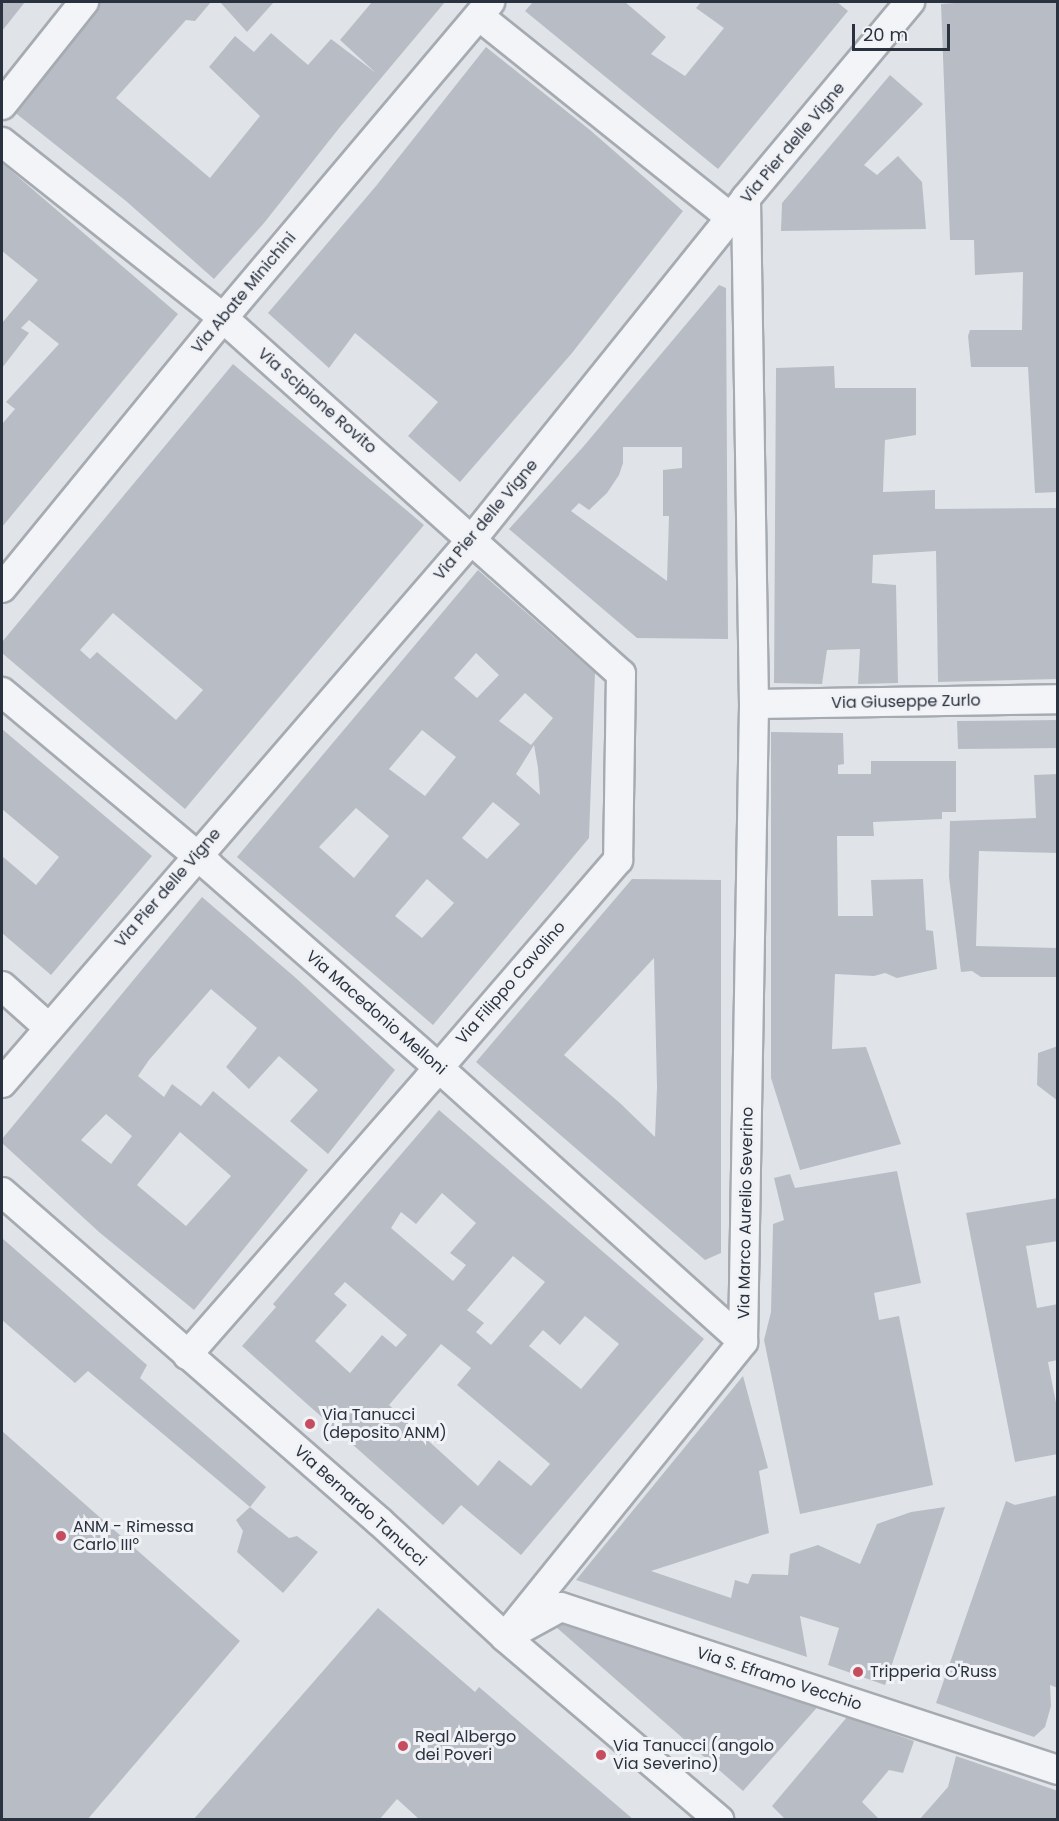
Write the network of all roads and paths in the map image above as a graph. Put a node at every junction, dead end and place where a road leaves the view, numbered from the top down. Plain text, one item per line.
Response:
1 (84, 2) edge
2 (910, 2) edge
3 (484, 9) edge
4 (2, 105) edge
5 (2, 142) edge
6 (739, 208) junction
7 (223, 318) junction
8 (473, 538) junction
9 (2, 588) edge
10 (621, 674) joint
11 (2, 692) edge
12 (1058, 699) edge
13 (754, 704) junction
14 (196, 855) junction
15 (2, 986) edge
16 (49, 1028) junction
17 (439, 1068) junction
18 (2, 1083) edge
19 (2, 1192) edge
20 (743, 1342) junction
21 (187, 1355) junction
22 (505, 1637) junction
23 (1058, 1770) edge
24 (719, 1820) edge

1 - 4 street
2 - 6 street, Via Pier delle Vigne
3 - 6 street
3 - 7 street, Via Abate Minichini
5 - 7 street, Via Scipione Rovito
6 - 8 street, Via Pier delle Vigne
6 - 13 street, Via Marco Aurelio Severino
7 - 8 street, Via Scipione Rovito
7 - 9 street, Via Abate Minichini
8 - 10 street, Via Scipione Rovito
8 - 14 street, Via Pier delle Vigne
10 - 17 street, Via Filippo Cavolino
11 - 14 street, Via Macedonio Melloni
12 - 13 street, Via Giuseppe Zurlo
13 - 20 street, Via Marco Aurelio Severino
14 - 16 street, Via Pier delle Vigne
14 - 17 street, Via Macedonio Melloni
15 - 16 street
16 - 18 street, Via Pier delle Vigne
17 - 20 street, Via Macedonio Melloni
17 - 21 street, Via Filippo Cavolino
19 - 21 street, Via Bernardo Tanucci
20 - 22 street, Via Marco Aurelio Severino
21 - 22 street, Via Bernardo Tanucci
22 - 23 street, Via S. Eframo Vecchio
22 - 24 street, Via Bernardo Tanucci

